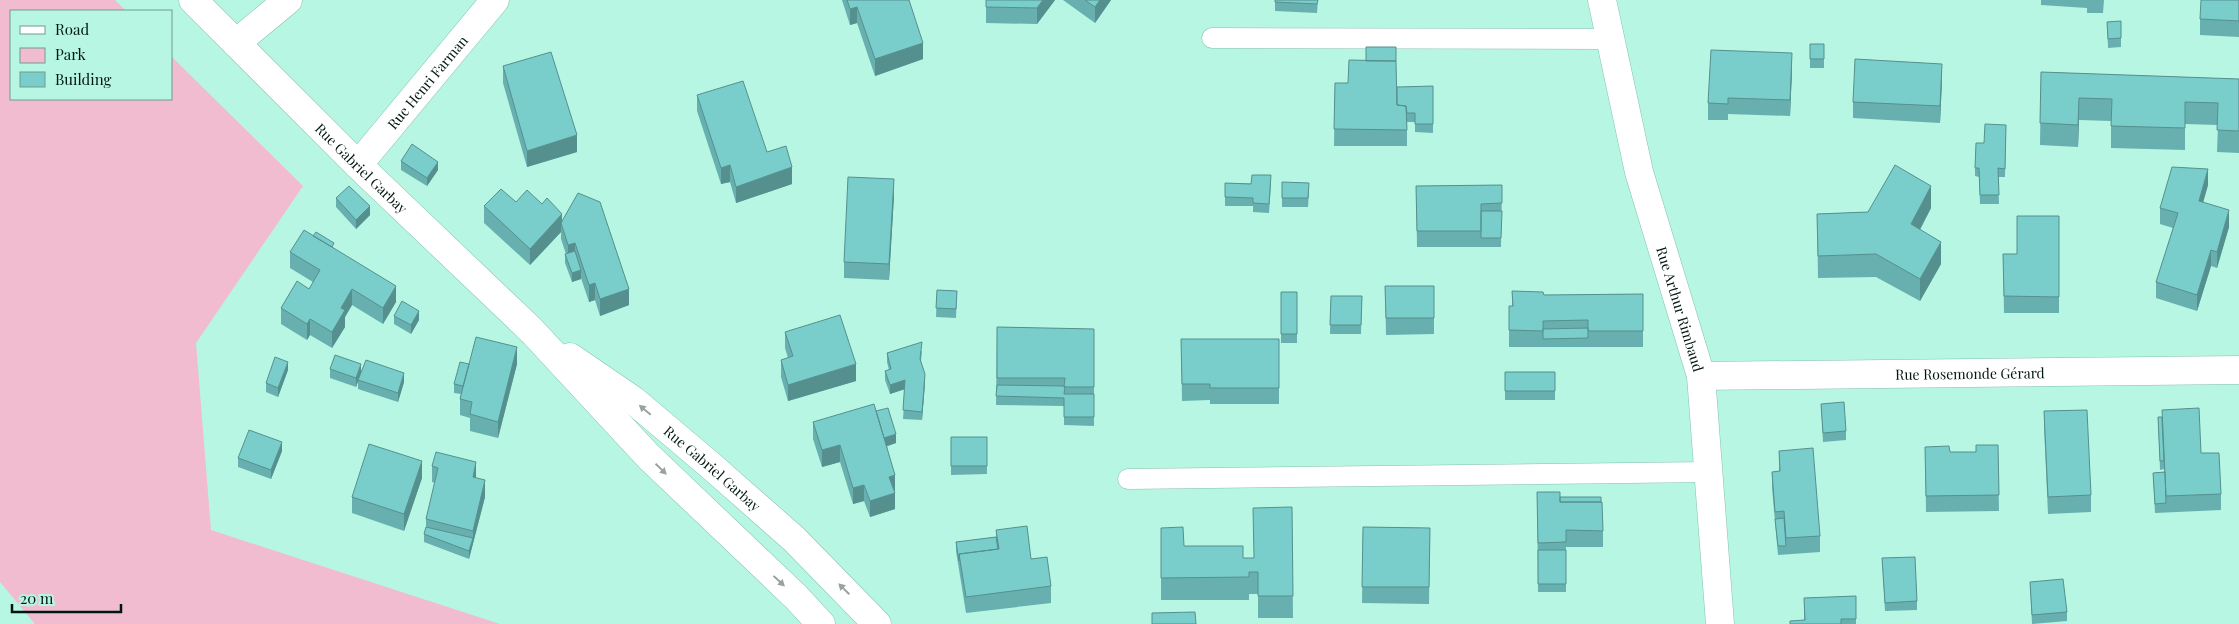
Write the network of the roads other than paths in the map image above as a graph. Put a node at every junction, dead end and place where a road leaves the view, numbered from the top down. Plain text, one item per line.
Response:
1 (193, 0) edge
2 (288, 0) edge
3 (495, 0) edge
4 (1602, 0) edge
5 (1212, 38) dead end
6 (1611, 39) junction
7 (236, 43) junction
8 (358, 165) junction
9 (532, 331) junction
10 (2239, 370) edge
11 (1701, 376) junction
12 (1708, 472) junction
13 (1128, 479) dead end
14 (821, 624) edge
15 (877, 624) edge
16 (1720, 624) edge

1 - 7 street, Rue Gabriel Garbay
2 - 7 street
3 - 8 street, Rue Henri Farman
4 - 6 street, Rue Arthur Rimbaud
5 - 6 lane
6 - 11 street, Rue Arthur Rimbaud
7 - 8 street, Rue Gabriel Garbay
8 - 9 street, Rue Gabriel Garbay
9 -> 14 street, Rue Gabriel Garbay
15 -> 9 street, Rue Gabriel Garbay
10 - 11 street, Rue Rosemonde Gérard
11 - 12 street, Rue Arthur Rimbaud
12 - 13 lane
12 - 16 street, Rue Arthur Rimbaud

